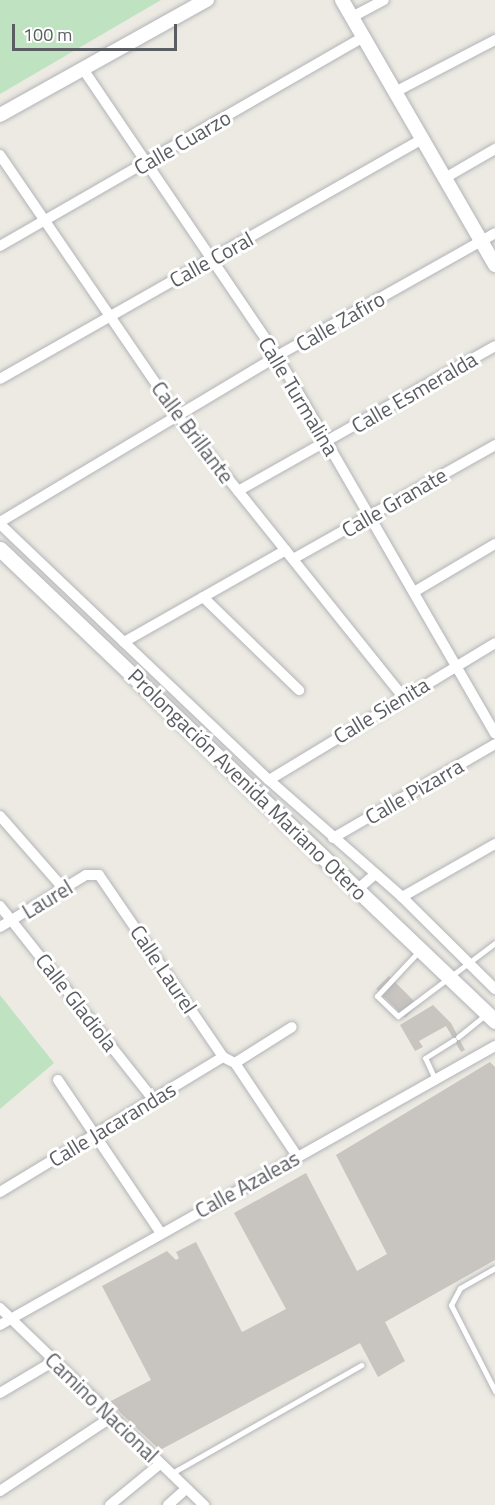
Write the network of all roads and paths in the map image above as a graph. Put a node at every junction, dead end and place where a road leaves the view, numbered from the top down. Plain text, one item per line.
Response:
1 (207, 0) edge
2 (342, 0) edge
3 (384, 0) edge
4 (352, 17) junction
5 (363, 37) junction
6 (495, 40) edge
7 (83, 69) junction
8 (395, 92) junction
9 (0, 115) edge
10 (422, 139) junction
11 (495, 149) edge
12 (0, 155) edge
13 (146, 163) junction
14 (445, 178) junction
15 (45, 221) junction
16 (495, 232) edge
17 (481, 241) junction
18 (0, 246) edge
19 (211, 259) junction
20 (495, 265) edge
21 (110, 316) junction
22 (495, 346) edge
23 (277, 356) junction
24 (0, 379) edge
25 (178, 416) junction
26 (327, 441) junction
27 (495, 445) edge
28 (238, 491) junction
29 (370, 515) junction
30 (0, 523) edge
31 (495, 544) edge
32 (0, 549) edge
33 (286, 550) junction
34 (293, 560) junction
35 (414, 592) junction
36 (203, 597) junction
37 (124, 642) junction
38 (495, 642) edge
39 (456, 665) junction
40 (299, 690) dead end
41 (402, 696) junction
42 (495, 734) edge
43 (495, 744) edge
44 (269, 780) junction
45 (0, 816) edge
46 (333, 838) junction
47 (495, 844) edge
48 (94, 872) joint
49 (375, 874) junction
50 (64, 889) junction
51 (358, 889) junction
52 (402, 897) junction
53 (0, 906) edge
54 (13, 920) junction
55 (0, 927) edge
56 (495, 943) edge
57 (421, 949) junction
58 (468, 962) junction
59 (450, 977) junction
60 (495, 989) edge
61 (491, 1017) edge
62 (292, 1027) dead end
63 (495, 1046) edge
64 (223, 1057) junction
65 (234, 1064) junction
66 (435, 1079) junction
67 (57, 1080) dead end
68 (153, 1099) junction
69 (95, 1134) junction
70 (297, 1156) junction
71 (0, 1192) edge
72 (162, 1233) junction
73 (495, 1268) edge
74 (0, 1308) edge
75 (10, 1318) junction
76 (0, 1324) edge
77 (54, 1361) junction
78 (361, 1365) dead end
79 (495, 1391) edge
80 (0, 1393) edge
81 (112, 1417) junction
82 (160, 1464) junction
83 (171, 1474) junction
84 (186, 1489) junction
85 (0, 1491) edge
86 (110, 1505) edge
87 (168, 1505) edge
88 (204, 1505) edge

1 - 7 street
2 - 4 street
3 - 4 street
4 - 5 street
5 - 8 street
5 - 13 street, Calle Cuarzo
6 - 8 street
7 - 9 street
7 - 13 street, Calle Turmalina
8 - 10 street
10 - 14 street
10 - 19 street, Calle Coral
11 - 14 street
12 - 15 street, Calle Brillante
13 - 15 street, Calle Cuarzo
13 - 19 street, Calle Turmalina
14 - 17 street
15 - 18 street, Calle Cuarzo
15 - 21 street, Calle Brillante
16 - 17 street, Calle Zafiro
17 - 20 street
17 - 23 street, Calle Zafiro
19 - 21 street, Calle Coral
19 - 23 street, Calle Turmalina
21 - 24 street, Calle Coral
21 - 25 street, Calle Brillante
22 - 26 street, Calle Esmeralda
23 - 25 street, Calle Zafiro
23 - 26 street, Calle Turmalina
25 - 28 street, Calle Brillante
25 - 30 street, Calle Zafiro
26 - 28 street, Calle Esmeralda
26 - 29 street, Calle Turmalina
27 - 29 street, Calle Granate
28 - 33 street, Calle Brillante
29 - 34 street, Calle Granate
29 - 35 street, Calle Turmalina
30 - 37 street, Prolongación Avenida Mariano Otero
31 - 35 street
32 - 51 main road, Prolongación Avenida Mariano Otero
33 - 34 street, Calle Brillante
33 - 36 street
34 - 41 street, Calle Brillante
35 - 39 street, Calle Turmalina
36 - 37 street
36 - 40 street
37 - 44 street, Prolongación Avenida Mariano Otero
38 - 39 street, Calle Sienita
39 - 41 street, Calle Sienita
39 - 42 street, Calle Turmalina
41 - 44 street, Calle Sienita
43 - 46 street, Calle Pizarra
44 - 46 street, Prolongación Avenida Mariano Otero
45 - 50 street
46 - 49 street, Prolongación Avenida Mariano Otero
47 - 52 street
48 - 50 street, Laurel
48 - 64 street, Calle Laurel
49 - 51 street
49 - 52 street, Prolongación Avenida Mariano Otero
50 - 54 street, Laurel
51 - 57 main road, Prolongación Avenida Mariano Otero
52 - 58 street, Prolongación Avenida Mariano Otero
53 - 54 street, Calle Gladiola
54 - 55 street, Laurel
54 - 68 street, Calle Gladiola
56 - 58 lane
57 - 59 main road, Prolongación Avenida Mariano Otero
57 - 59 lane
58 - 59 lane
58 - 60 street, Prolongación Avenida Mariano Otero
59 - 61 main road, Prolongación Avenida Mariano Otero
61 - 66 lane
62 - 65 street
63 - 66 street, Calle Azaleas
64 - 65 street, Calle Laurel
64 - 68 street, Calle Jacarandas
65 - 70 street, Calle Laurel
66 - 70 street, Calle Azaleas
67 - 69 street
68 - 69 street, Calle Jacarandas
69 - 71 street, Calle Jacarandas
69 - 72 street
70 - 72 street, Calle Azaleas
72 - 75 street, Calle Azaleas
73 - 79 lane
74 - 75 street, Camino Nacional
75 - 76 street, Calle Azaleas
75 - 77 street, Camino Nacional
77 - 80 street
77 - 81 street, Camino Nacional
78 - 83 lane
81 - 82 street, Camino Nacional
81 - 85 street
82 - 83 street, Camino Nacional
82 - 86 street
83 - 84 street, Camino Nacional
84 - 87 street
84 - 88 street, Camino Nacional

